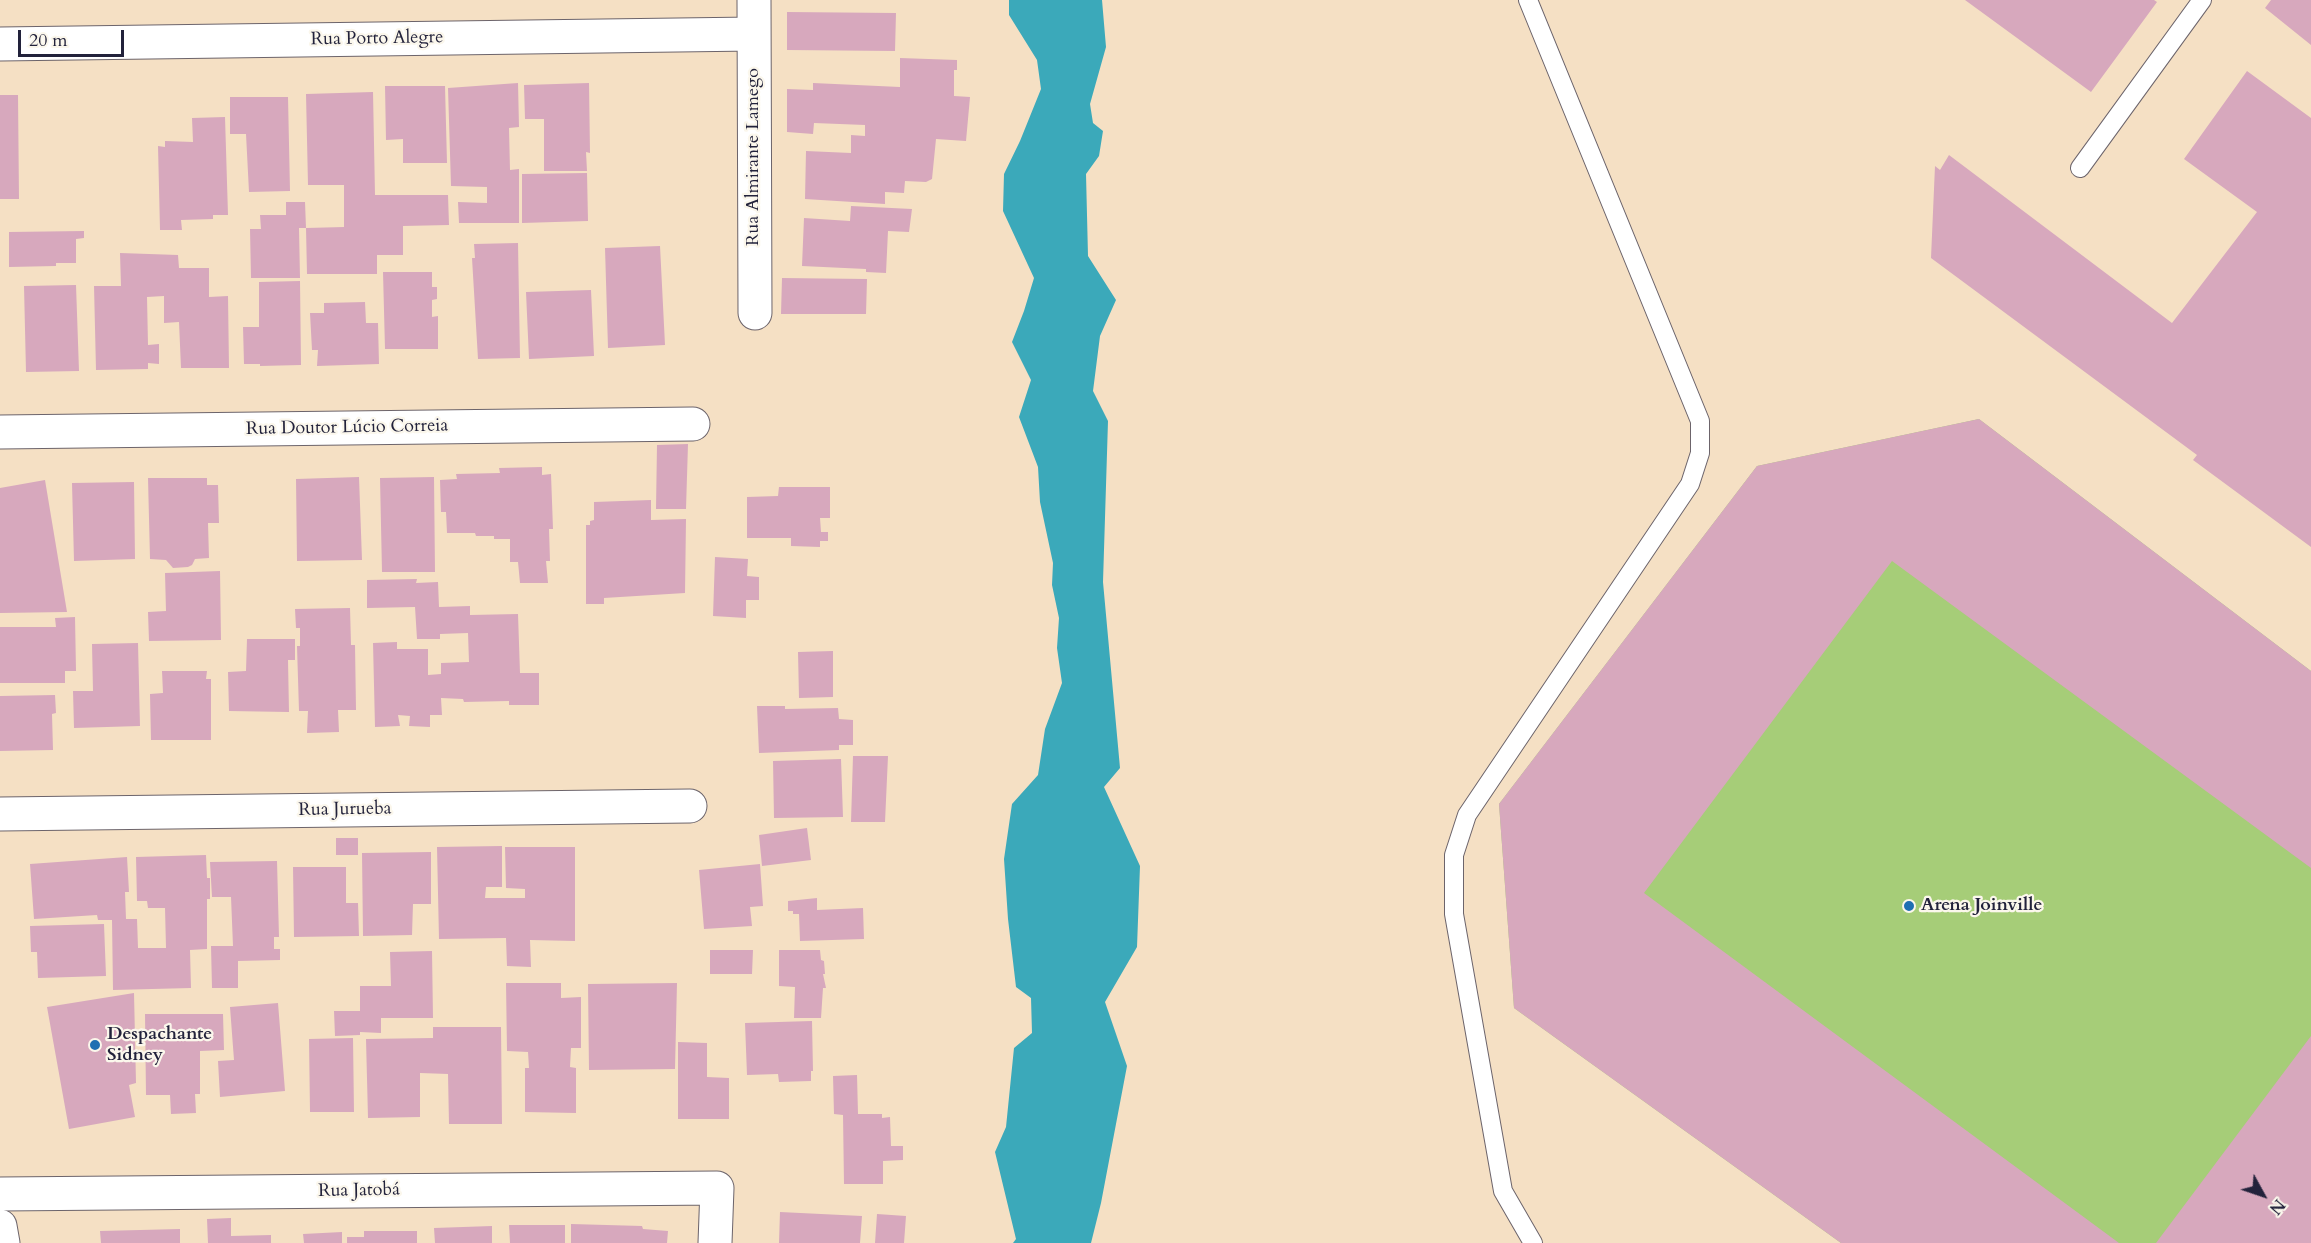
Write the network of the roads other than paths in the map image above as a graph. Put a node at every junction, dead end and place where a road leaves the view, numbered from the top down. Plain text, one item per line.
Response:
1 (754, 0) edge
2 (1528, 0) edge
3 (2202, 0) edge
4 (753, 34) junction
5 (0, 44) edge
6 (2080, 168) dead end
7 (755, 313) dead end
8 (693, 423) dead end
9 (0, 432) edge
10 (690, 806) dead end
11 (0, 814) edge
12 (0, 1194) edge
13 (0, 1226) edge
14 (3, 1243) edge
15 (715, 1243) edge
16 (1533, 1243) edge

1 - 4 street, Rua Almirante Lamego
2 - 16 lane
3 - 6 lane
4 - 5 street, Rua Porto Alegre
4 - 7 street, Rua Almirante Lamego
8 - 9 street, Rua Doutor Lúcio Correia
10 - 11 street, Rua Jurueba
12 - 15 street, Rua Jatobá
13 - 14 street

